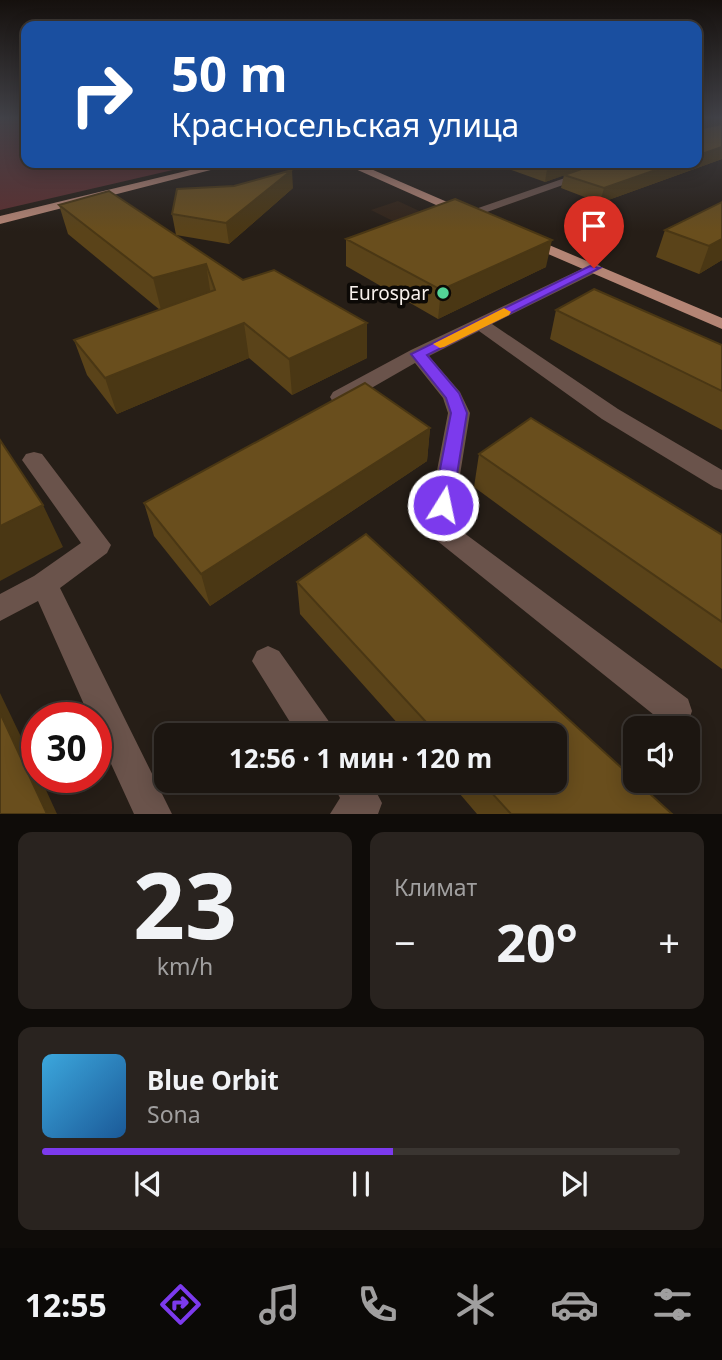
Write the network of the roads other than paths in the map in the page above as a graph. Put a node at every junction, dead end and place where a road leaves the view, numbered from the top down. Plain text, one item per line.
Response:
1 (212, 168) edge
2 (360, 168) edge
3 (604, 168) edge
4 (468, 214) junction
5 (0, 220) edge
6 (594, 268) junction
7 (480, 324) junction
8 (722, 324) edge
9 (418, 354) junction
10 (321, 408) edge
11 (34, 460) dead end
12 (722, 481) edge
13 (44, 584) junction
14 (0, 608) edge
15 (268, 660) dead end
16 (676, 711) dead end
17 (310, 723) edge
18 (153, 814) edge

1 - 5 main road
2 - 4 main road
3 - 4 street
4 - 6 main road
6 - 7 street
6 - 8 main road
7 - 9 street
7 - 12 street
9 - 10 street
9 - 16 street
11 - 13 street
13 - 14 street
13 - 18 street
15 - 17 street

